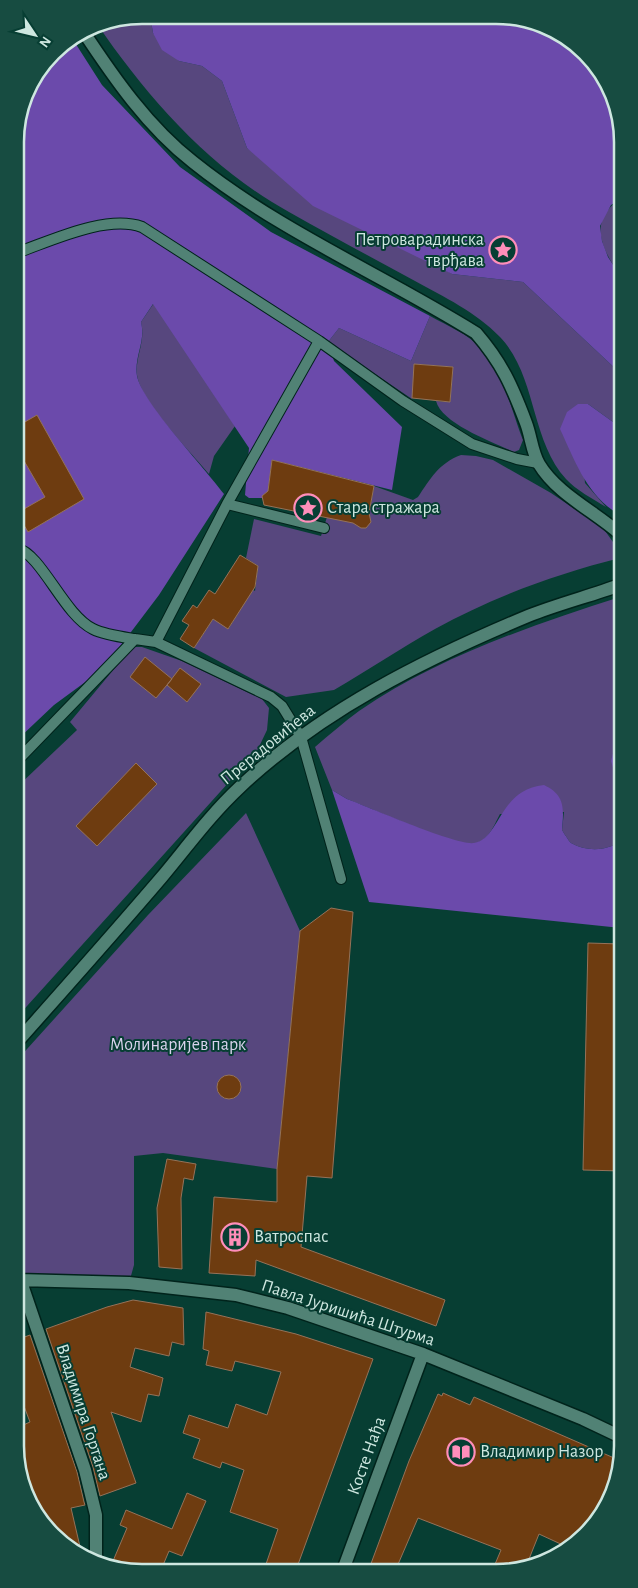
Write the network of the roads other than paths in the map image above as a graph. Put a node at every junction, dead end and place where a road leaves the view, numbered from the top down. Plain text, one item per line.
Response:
1 (87, 38) edge
2 (24, 250) edge
3 (318, 341) junction
4 (538, 463) junction
5 (227, 504) junction
6 (324, 528) dead end
7 (614, 529) edge
8 (24, 552) edge
9 (614, 587) edge
10 (135, 640) junction
11 (156, 642) junction
12 (301, 737) junction
13 (24, 754) edge
14 (341, 879) dead end
15 (24, 1034) edge
16 (24, 1280) edge
17 (24, 1293) edge
18 (423, 1354) junction
19 (614, 1434) edge
20 (96, 1554) edge
21 (345, 1564) edge

1 - 4 street
2 - 3 lane
3 - 4 lane
3 - 5 lane
4 - 7 street
5 - 6 lane
5 - 11 lane
8 - 10 lane
9 - 12 street, Прерадовићева
10 - 11 lane
10 - 13 lane
11 - 12 lane
12 - 14 lane
12 - 15 street, Прерадовићева
16 - 18 street, Павла Јуришића Штурма
17 - 20 street, Владимира Гортана
18 - 19 street, Павла Јуришића Штурма
18 - 21 street, Косте Нађа

